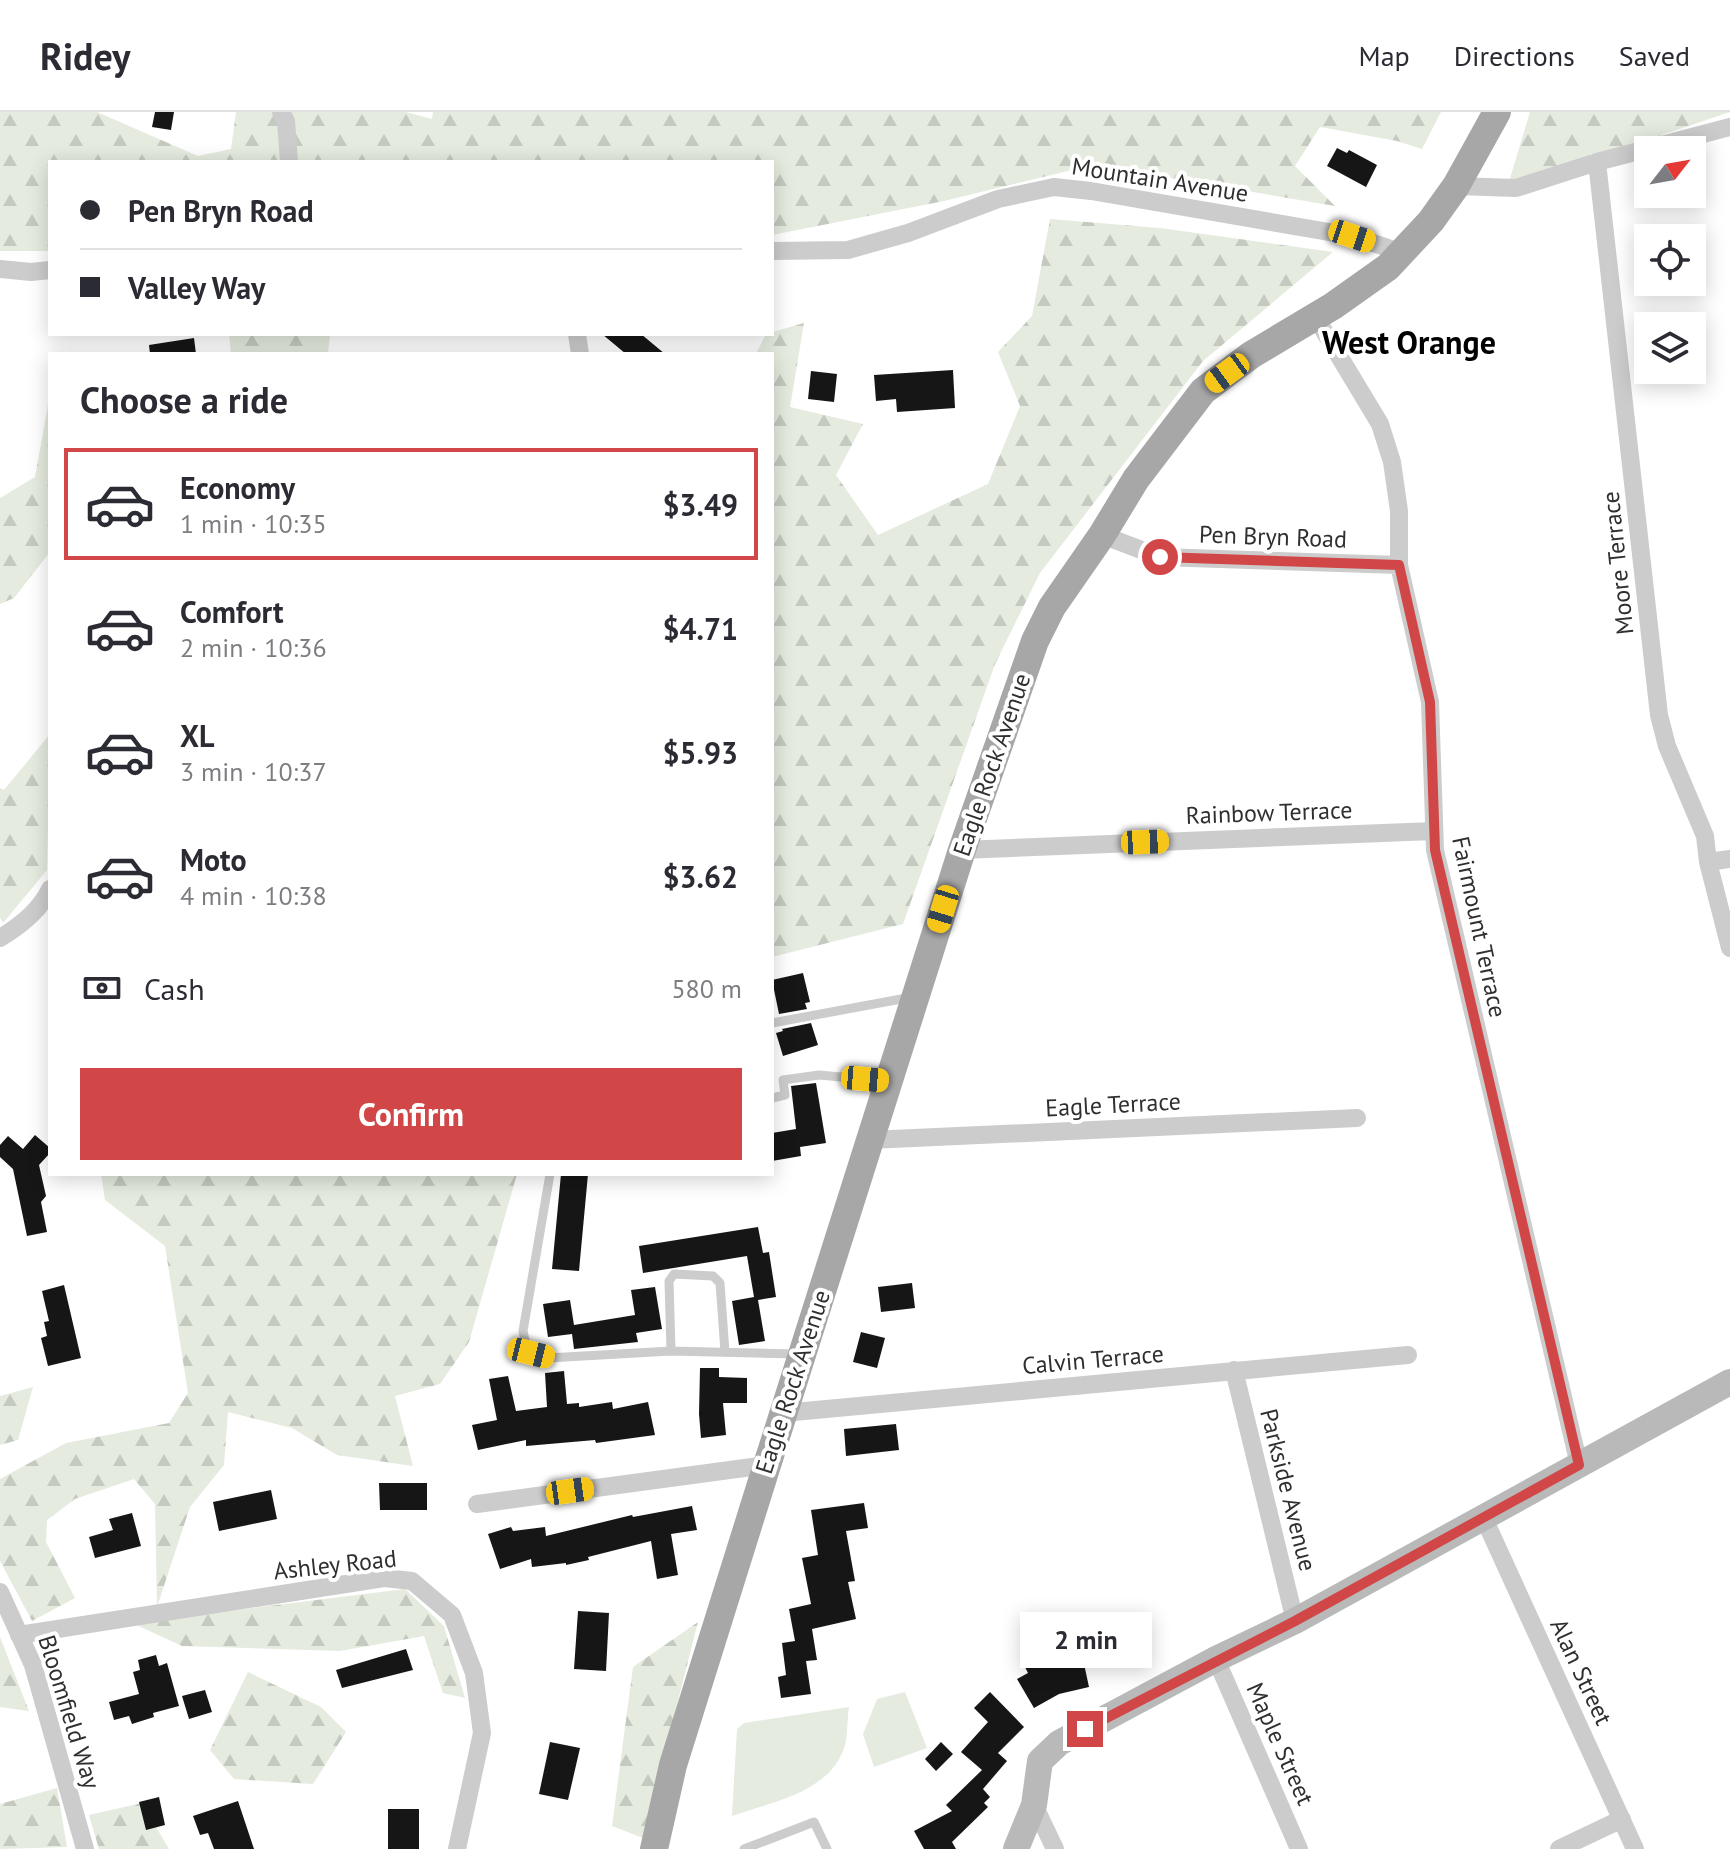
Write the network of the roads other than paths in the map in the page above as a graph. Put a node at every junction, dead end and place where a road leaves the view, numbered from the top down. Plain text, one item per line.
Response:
1 (281, 112) edge
2 (1497, 112) edge
3 (1730, 127) edge
4 (289, 160) edge
5 (1597, 162) junction
6 (1456, 186) junction
7 (774, 251) edge
8 (1403, 253) junction
9 (0, 269) edge
10 (48, 270) edge
11 (1315, 316) junction
12 (1102, 535) junction
13 (1399, 565) junction
14 (1433, 831) junction
15 (962, 850) junction
16 (1730, 859) edge
17 (1708, 862) junction
18 (48, 894) edge
19 (0, 938) edge
20 (1730, 948) edge
21 (915, 997) junction
22 (774, 1023) edge
23 (888, 1082) junction
24 (774, 1098) edge
25 (1357, 1118) dead end
26 (870, 1140) junction
27 (550, 1176) edge
28 (671, 1351) junction
29 (725, 1352) junction
30 (802, 1354) junction
31 (1408, 1355) dead end
32 (1234, 1370) junction
33 (1727, 1391) edge
34 (783, 1413) junction
35 (767, 1465) junction
36 (1579, 1465) junction
37 (477, 1504) dead end
38 (1483, 1516) junction
39 (0, 1592) edge
40 (1295, 1621) junction
41 (19, 1635) junction
42 (1216, 1659) junction
43 (1034, 1805) junction
44 (1622, 1819) junction
45 (85, 1849) edge
46 (457, 1849) edge
47 (654, 1849) edge
48 (744, 1849) edge
49 (827, 1849) edge
50 (1016, 1849) edge
51 (1055, 1849) edge
52 (1299, 1849) edge
53 (1559, 1849) edge
54 (1635, 1849) edge

1 - 4 street
2 - 6 main road, Eagle Rock Avenue
3 - 5 street
5 - 6 street
5 - 17 street, Moore Terrace
6 - 8 main road, Eagle Rock Avenue
7 - 8 street, Mountain Avenue
8 - 11 main road, Eagle Rock Avenue
9 - 10 street
11 - 12 main road, Eagle Rock Avenue
11 - 13 street, Fairmount Terrace
12 - 13 street, Pen Bryn Road
12 - 15 main road, Eagle Rock Avenue
13 - 14 street, Fairmount Terrace
14 - 15 street, Rainbow Terrace
14 - 36 street, Fairmount Terrace
15 - 21 main road, Eagle Rock Avenue
16 - 17 street
17 - 20 street, Moore Terrace
18 - 19 street
21 - 22 lane
21 - 23 main road, Eagle Rock Avenue
23 - 24 lane
23 - 26 main road, Eagle Rock Avenue
25 - 26 street, Eagle Terrace
26 - 30 main road, Eagle Rock Avenue
27 - 28 lane
28 - 29 lane
28 - 29 lane
29 - 30 lane
30 - 34 main road, Eagle Rock Avenue
31 - 32 street, Calvin Terrace
32 - 34 street, Calvin Terrace
32 - 40 street, Parkside Avenue
33 - 36 street
34 - 35 main road, Eagle Rock Avenue
35 - 37 street
35 - 47 main road, Eagle Rock Avenue
36 - 38 street
38 - 40 street
38 - 44 street, Alan Street
39 - 41 street, Bloomfield Way
40 - 42 street
41 - 45 street, Bloomfield Way
41 - 46 street, Ashley Road
42 - 43 street
42 - 52 street, Maple Street
43 - 50 street
43 - 51 street
44 - 53 street
44 - 54 street, Alan Street
48 - 49 lane

